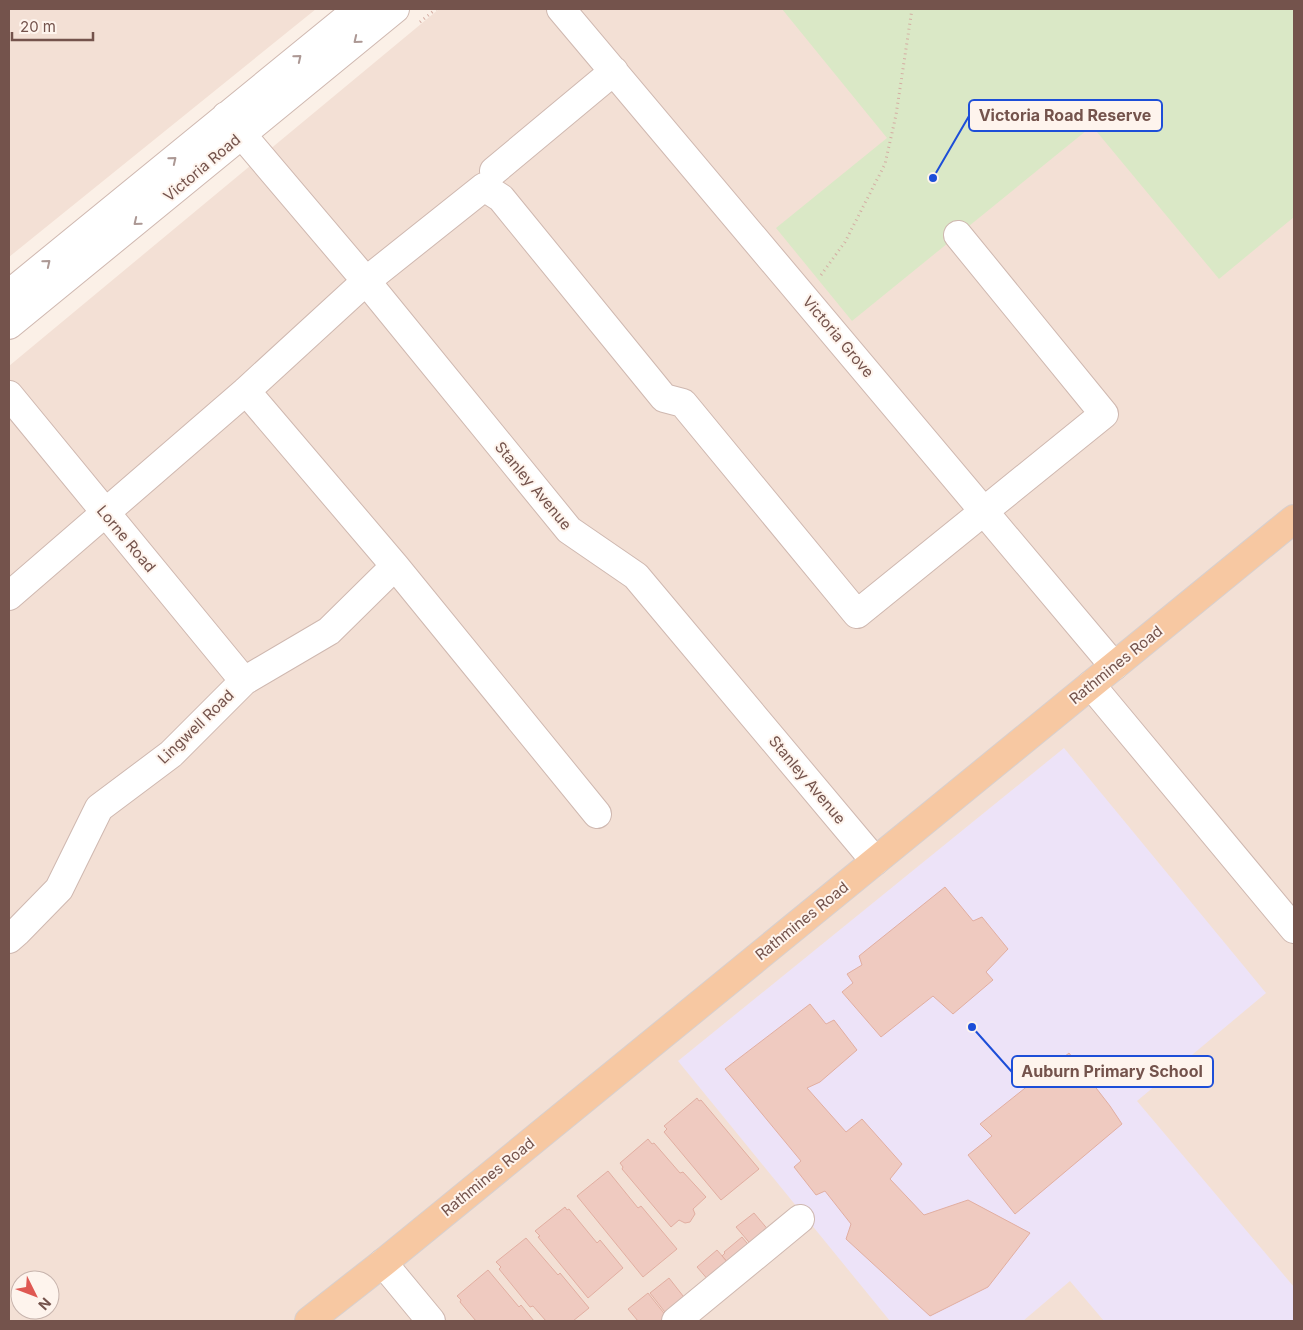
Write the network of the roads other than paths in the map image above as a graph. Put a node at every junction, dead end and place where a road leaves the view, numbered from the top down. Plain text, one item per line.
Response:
1 (358, 9) edge
2 (395, 9) edge
3 (562, 9) edge
4 (614, 72) junction
5 (234, 126) junction
6 (494, 171) dead end
7 (958, 235) dead end
8 (366, 282) junction
9 (9, 294) edge
10 (9, 325) edge
11 (246, 391) junction
12 (9, 395) edge
13 (984, 511) junction
14 (104, 513) junction
15 (1294, 519) edge
16 (395, 566) junction
17 (9, 596) edge
18 (1114, 666) junction
19 (244, 681) junction
20 (1091, 685) junction
21 (596, 814) dead end
22 (875, 861) junction
23 (1294, 929) edge
24 (9, 939) edge
25 (800, 1219) dead end
26 (383, 1263) junction
27 (309, 1321) edge
28 (432, 1321) edge
29 (676, 1321) edge

5 -> 1 street, Victoria Road
2 -> 5 street, Victoria Road
3 - 4 street, Victoria Grove
4 - 6 street
4 - 13 street, Victoria Grove
5 - 8 street, Stanley Avenue
9 -> 5 street, Victoria Road
5 -> 10 street, Victoria Road
7 - 13 street
8 - 11 street
8 - 13 street
8 - 22 street, Stanley Avenue
11 - 14 street
11 - 16 street
12 - 14 street, Lorne Road
13 - 18 street, Victoria Grove
14 - 17 street
14 - 19 street, Lorne Road
15 - 18 main road, Rathmines Road
16 - 19 street, Lingwell Road
16 - 21 street
18 - 20 main road, Rathmines Road
19 - 24 street, Lingwell Road
20 - 22 main road, Rathmines Road
20 - 23 street
22 - 26 main road, Rathmines Road
25 - 29 street
26 - 27 main road, Rathmines Road
26 - 28 street

